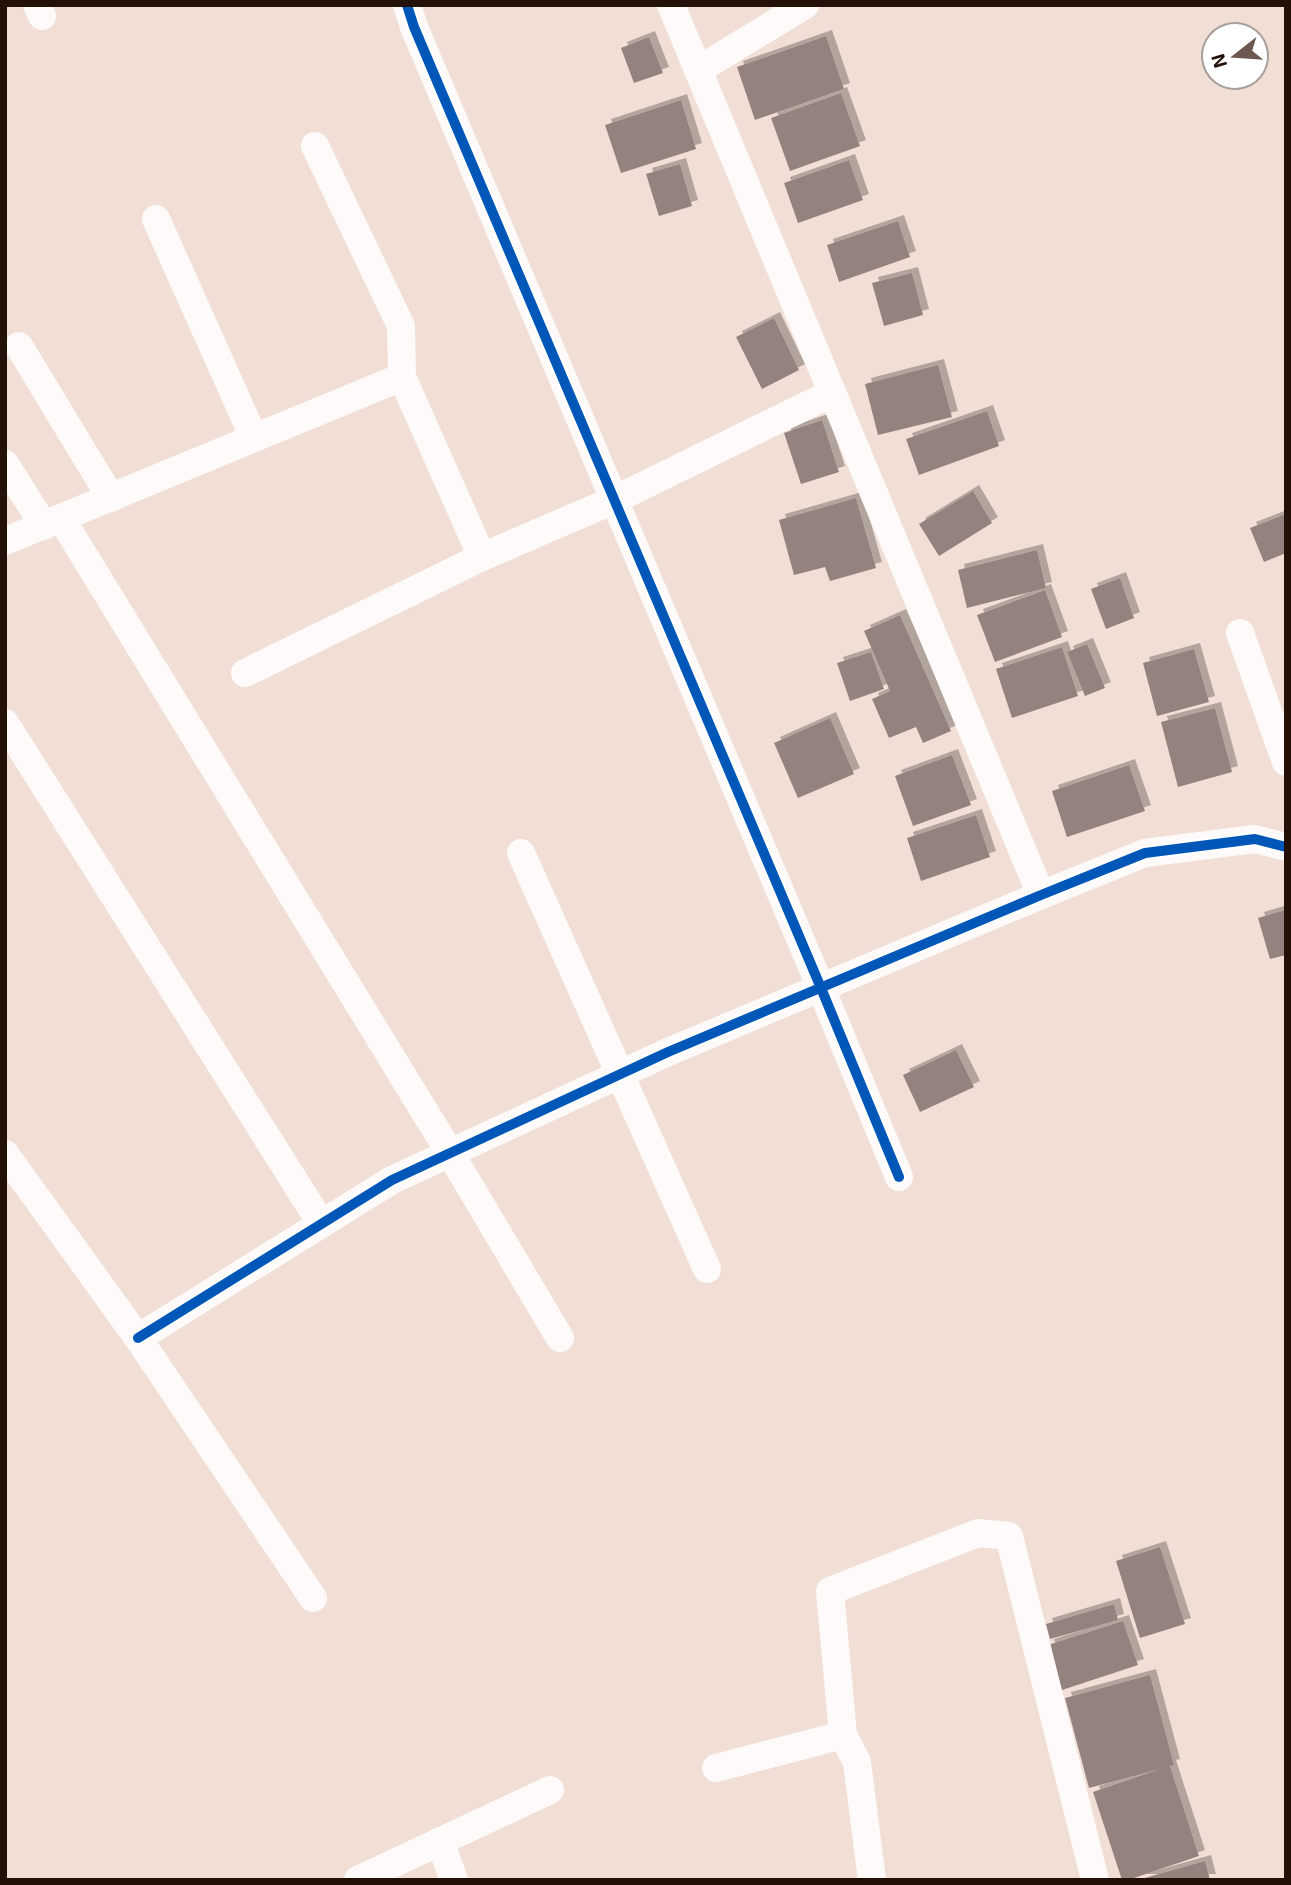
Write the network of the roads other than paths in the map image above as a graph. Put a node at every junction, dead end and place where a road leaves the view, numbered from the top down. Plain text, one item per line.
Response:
1 (407, 5) edge
2 (671, 5) edge
3 (805, 5) edge
4 (698, 70) junction
5 (314, 146) dead end
6 (156, 219) dead end
7 (19, 346) dead end
8 (402, 377) junction
9 (832, 393) junction
10 (254, 438) junction
11 (5, 464) edge
12 (111, 498) junction
13 (614, 500) junction
14 (53, 522) junction
15 (5, 541) edge
16 (482, 557) junction
17 (1240, 633) dead end
18 (245, 673) dead end
19 (5, 723) edge
20 (1286, 762) edge
21 (1286, 847) edge
22 (522, 853) dead end
23 (1041, 895) junction
24 (821, 988) junction
25 (621, 1074) junction
26 (450, 1153) junction
27 (5, 1154) edge
28 (899, 1177) dead end
29 (321, 1223) junction
30 (707, 1269) dead end
31 (138, 1338) junction
32 (560, 1338) dead end
33 (313, 1598) dead end
34 (843, 1735) junction
35 (716, 1768) dead end
36 (550, 1790) dead end
37 (440, 1842) junction
38 (358, 1880) edge
39 (454, 1880) edge
40 (872, 1880) edge
41 (1095, 1880) edge

1 - 13 street
2 - 4 street
3 - 4 street
4 - 9 street
5 - 8 street
6 - 10 street
7 - 12 street
8 - 10 street
8 - 16 street
9 - 13 street
9 - 23 street
10 - 12 street
11 - 14 street
12 - 14 street
13 - 16 street
13 - 24 street
14 - 15 street
14 - 26 street
16 - 18 street
17 - 20 street
19 - 29 street
21 - 23 street
22 - 25 street
23 - 24 street
24 - 25 street
24 - 28 street
25 - 26 street
25 - 30 street
26 - 29 street
26 - 32 street
27 - 31 street
29 - 31 street
31 - 33 street
34 - 35 street
34 - 40 street
34 - 41 street
36 - 37 street
37 - 38 street
37 - 39 street

